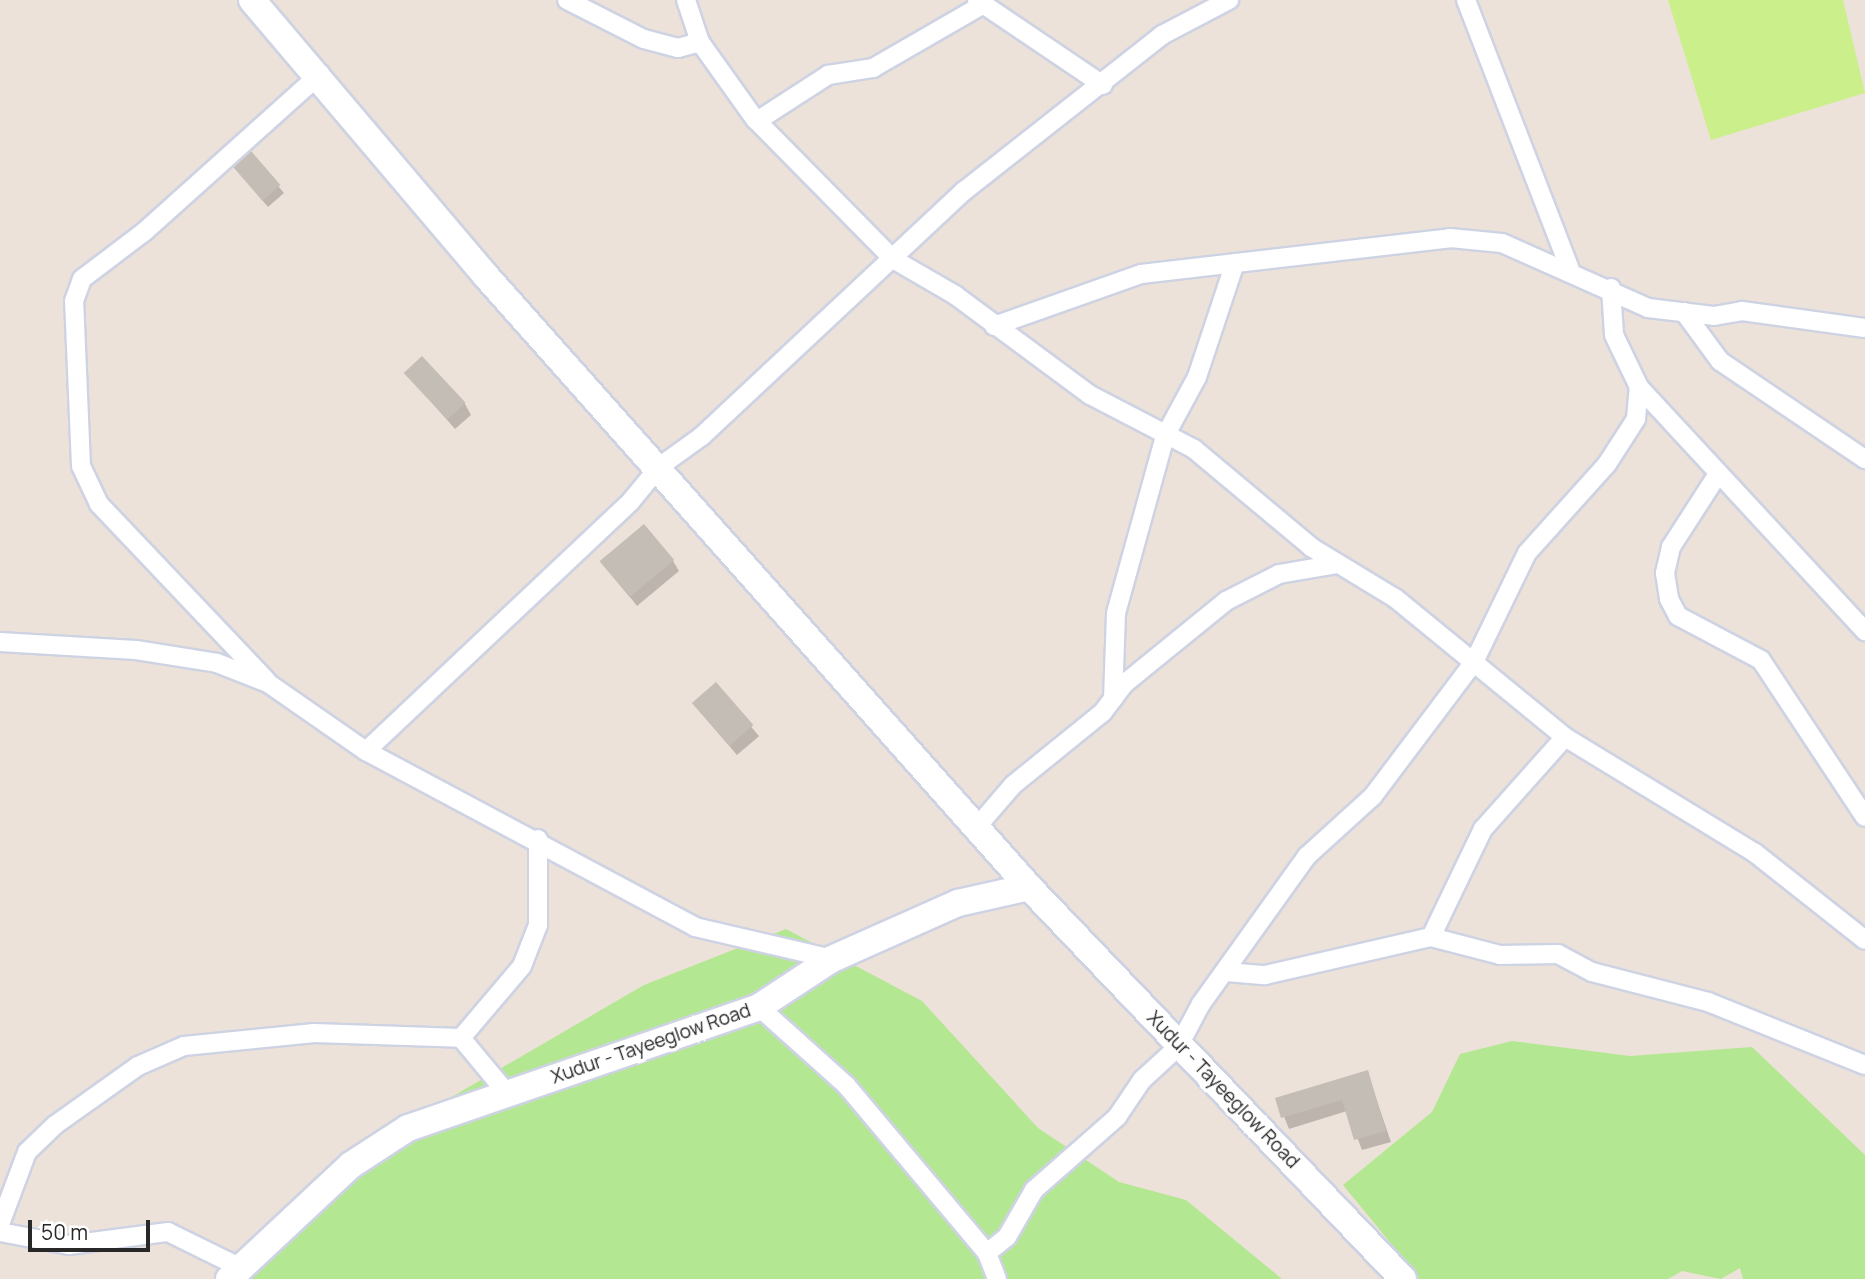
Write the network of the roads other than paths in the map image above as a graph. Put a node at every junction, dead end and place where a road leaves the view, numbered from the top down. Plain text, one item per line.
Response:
1 (252, 0) edge
2 (567, 0) edge
3 (686, 0) edge
4 (1466, 0) edge
5 (980, 2) edge
6 (1214, 3) edge
7 (701, 42) junction
8 (320, 74) junction
9 (1103, 85) junction
10 (757, 121) junction
11 (893, 259) junction
12 (1235, 263) junction
13 (1570, 269) junction
14 (1611, 288) junction
15 (1684, 312) junction
16 (995, 326) junction
17 (1865, 328) edge
18 (1639, 387) junction
19 (1165, 436) junction
20 (1865, 459) edge
21 (659, 467) junction
22 (1718, 474) junction
23 (1338, 564) junction
24 (1865, 631) edge
25 (0, 642) edge
26 (1474, 662) junction
27 (268, 683) junction
28 (1113, 699) junction
29 (1565, 737) junction
30 (366, 751) junction
31 (1865, 817) edge
32 (975, 828) junction
33 (538, 839) junction
34 (1029, 887) junction
35 (1431, 937) junction
36 (1865, 940) edge
37 (832, 959) junction
38 (1227, 971) junction
39 (759, 1007) junction
40 (461, 1038) junction
41 (1178, 1046) junction
42 (1865, 1065) edge
43 (506, 1093) junction
44 (0, 1224) edge
45 (0, 1232) edge
46 (987, 1253) junction
47 (234, 1273) edge
48 (997, 1279) edge
49 (1403, 1279) edge

1 - 8 main road
2 - 7 street
3 - 7 street
4 - 13 street
5 - 9 street
5 - 10 street
6 - 9 street
7 - 10 street
8 - 21 main road
8 - 27 street
9 - 11 street
10 - 11 street
11 - 16 street
11 - 21 street
12 - 13 street
12 - 16 street
12 - 19 street
13 - 14 street
14 - 15 street
14 - 18 street
15 - 17 street
15 - 20 street
16 - 19 street
18 - 22 street
18 - 26 street
19 - 23 street
19 - 28 street
21 - 30 street
21 - 32 main road
22 - 24 street
22 - 31 street
23 - 26 street
23 - 28 street
25 - 27 street
26 - 29 street
26 - 38 street
27 - 30 street
28 - 32 street
29 - 35 street
29 - 36 street
30 - 33 street
32 - 34 main road
33 - 37 street
33 - 40 street
34 - 37 main road, Xudur - Tayeeglow Road
34 - 41 main road, Xudur - Tayeeglow Road
35 - 38 street
35 - 42 street
37 - 39 main road, Xudur - Tayeeglow Road
38 - 41 street
39 - 43 main road, Xudur - Tayeeglow Road
39 - 46 street
40 - 43 street
40 - 44 street
41 - 46 street
41 - 49 main road, Xudur - Tayeeglow Road
43 - 47 main road, Xudur - Tayeeglow Road
45 - 47 street
46 - 48 street

